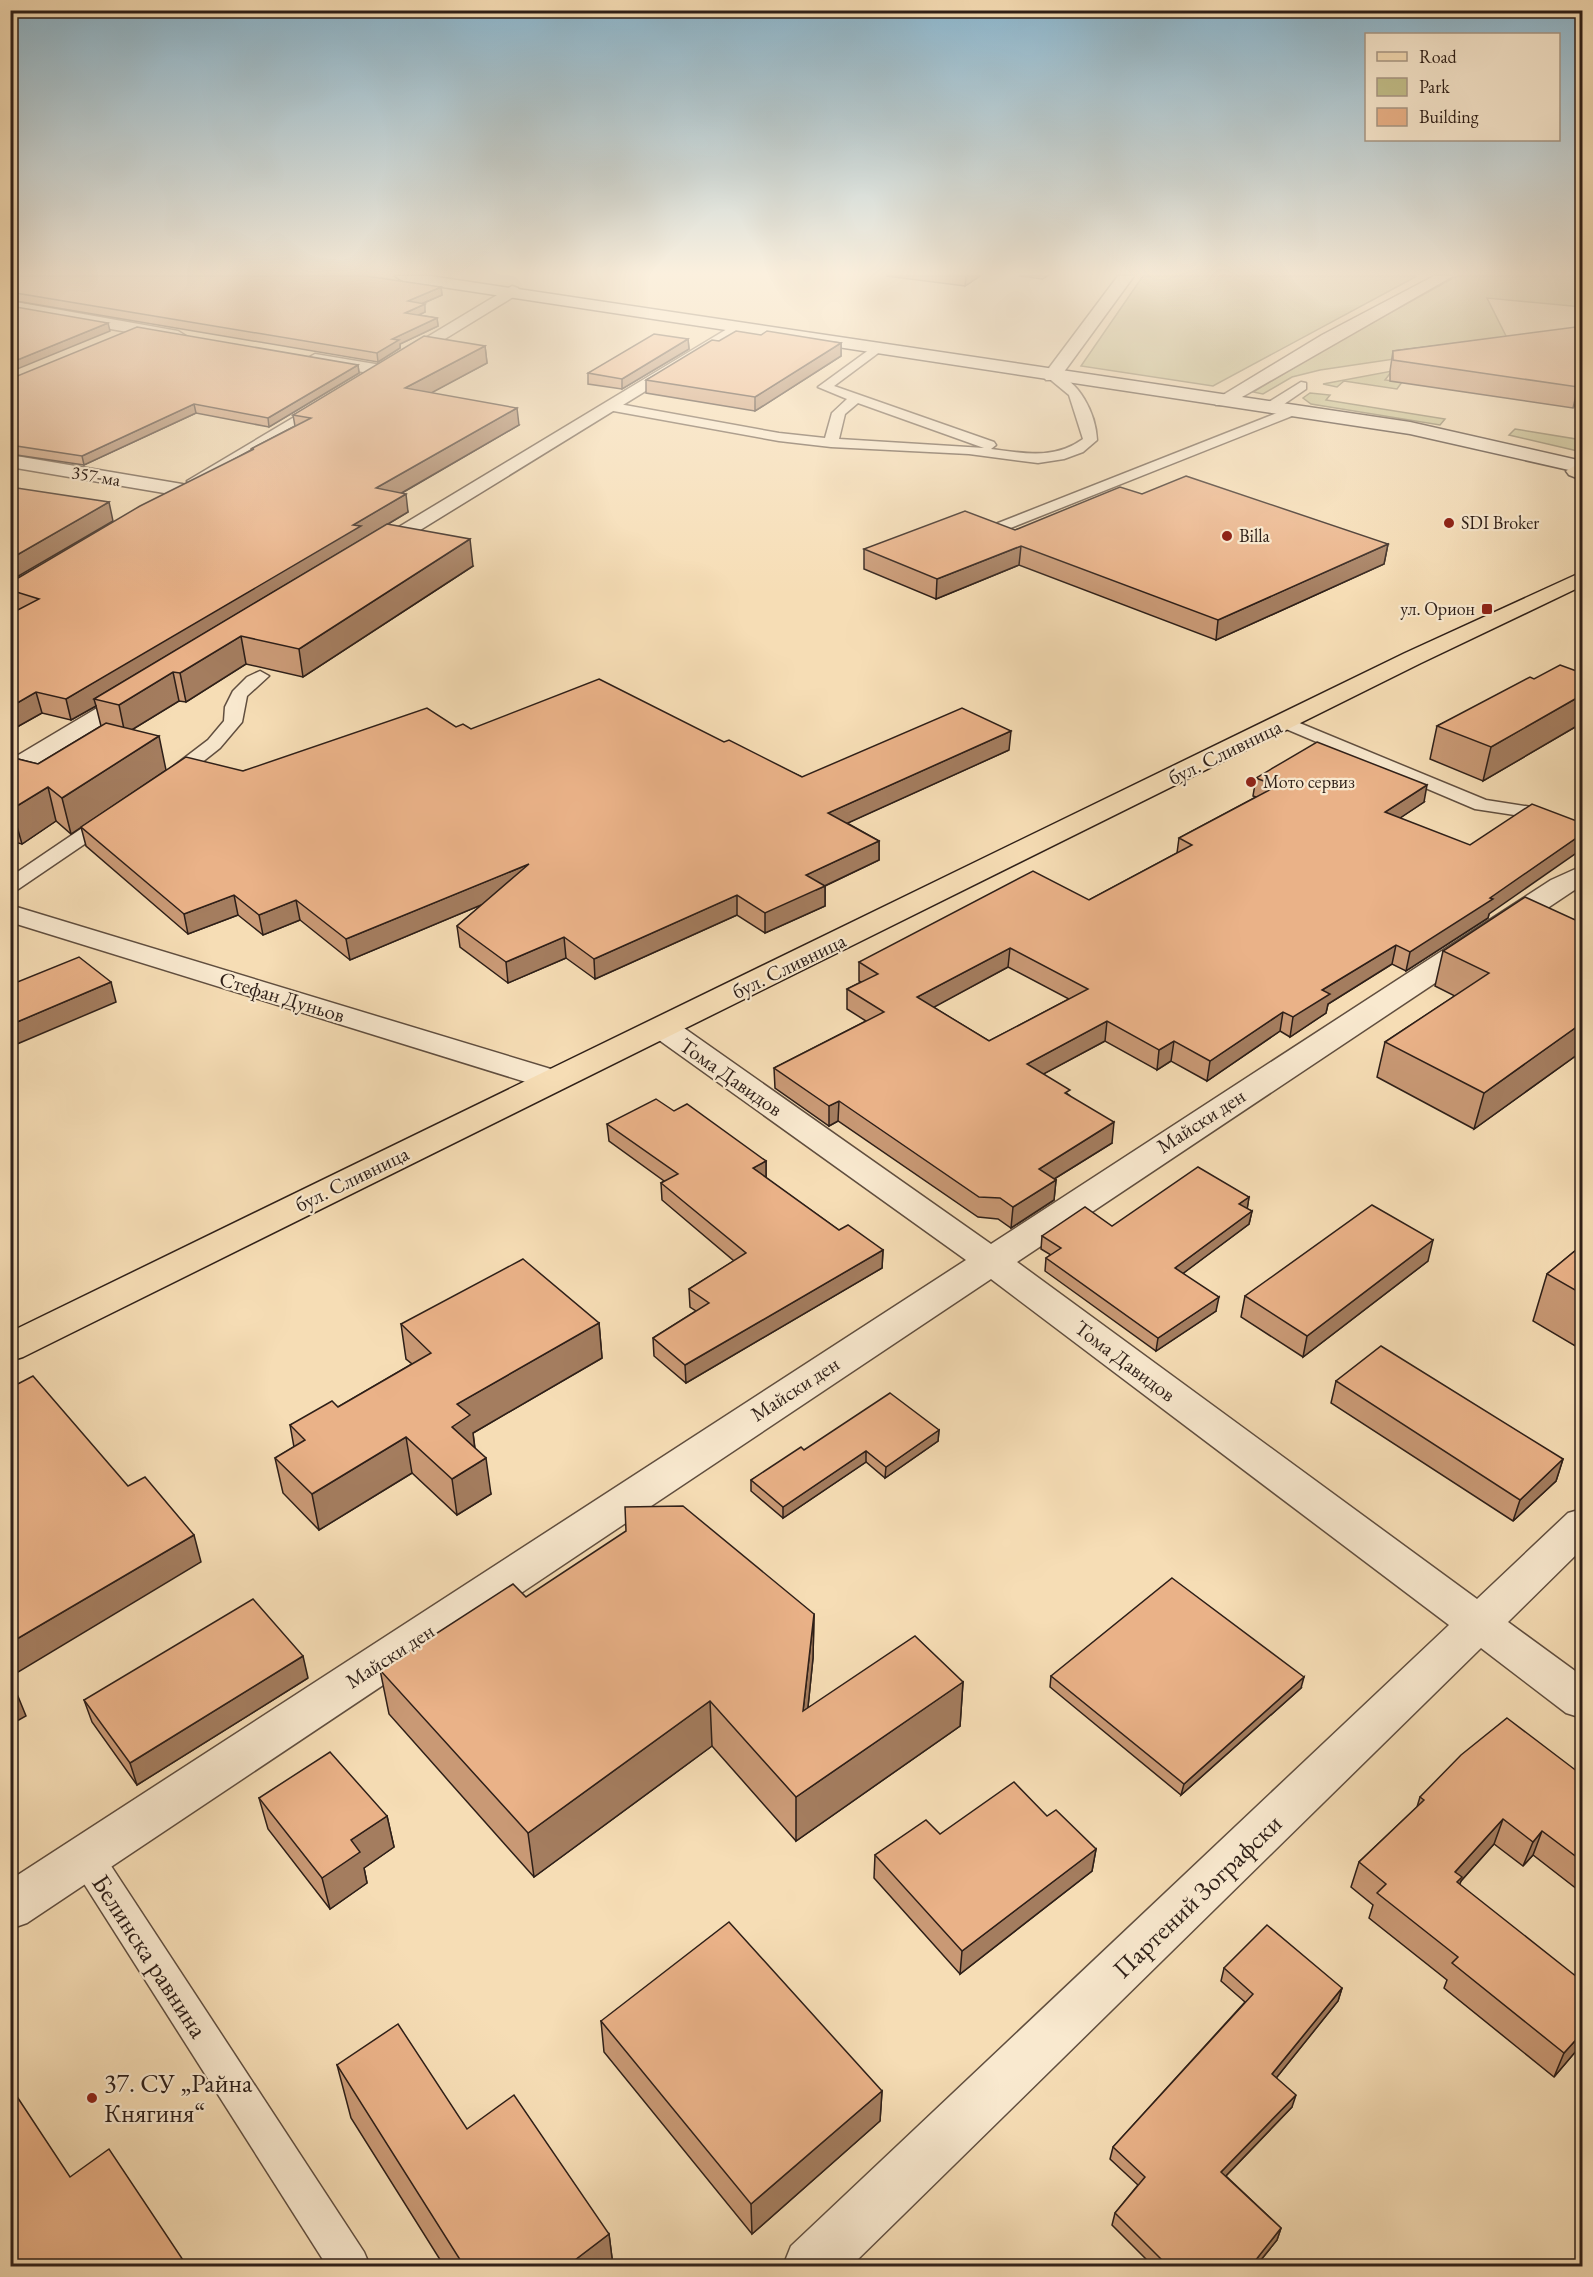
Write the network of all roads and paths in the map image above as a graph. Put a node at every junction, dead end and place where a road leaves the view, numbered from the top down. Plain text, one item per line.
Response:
1 (361, 382) edge
2 (647, 382) edge
3 (830, 382) edge
4 (1060, 382) edge
5 (1095, 382) edge
6 (1254, 382) edge
7 (1301, 386) dead end
8 (856, 398) junction
9 (1222, 401) junction
10 (608, 406) junction
11 (1269, 408) junction
12 (1292, 411) junction
13 (831, 442) junction
14 (1011, 456) junction
15 (10, 461) edge
16 (1581, 472) edge
17 (182, 490) junction
18 (162, 502) edge
19 (998, 528) edge
20 (357, 560) edge
21 (1577, 579) edge
22 (260, 676) edge
23 (153, 684) edge
24 (1285, 722) junction
25 (10, 771) edge
26 (155, 788) edge
27 (129, 805) edge
28 (1570, 828) edge
29 (1582, 874) edge
30 (10, 886) edge
31 (10, 913) edge
32 (663, 1028) junction
33 (553, 1080) junction
34 (990, 1260) junction
35 (10, 1348) edge
36 (1582, 1524) edge
37 (1479, 1625) junction
38 (1582, 1700) edge
39 (86, 1857) junction
40 (10, 1907) edge
41 (350, 2266) edge
42 (811, 2266) edge

1 - 17 street
2 - 10 street
3 - 8 lane
4 - 14 lane
5 - 9 street
6 - 9 street
7 - 11 lane
8 - 13 lane
8 - 14 lane
9 - 11 street
10 - 13 lane
10 - 20 street
11 - 12 street
12 - 16 street
12 - 19 lane
13 - 14 lane
15 - 17 street, 357-ма
17 - 18 street
21 - 24 main road, бул. Сливница
22 - 26 lane
23 - 25 street
24 - 28 lane
24 - 32 main road, бул. Сливница
27 - 30 lane
29 - 34 street, Майски ден
31 - 33 street, Стефан Дуньов
32 - 33 main road, бул. Сливница
32 - 34 street, Тома Давидов
33 - 35 main road, бул. Сливница
34 - 37 street, Тома Давидов
34 - 39 street, Майски ден
36 - 37 street, Партений Зографски
37 - 38 street, Тома Давидов
37 - 42 street, Партений Зографски
39 - 40 street, Майски ден
39 - 41 lane, Белинска равнина

